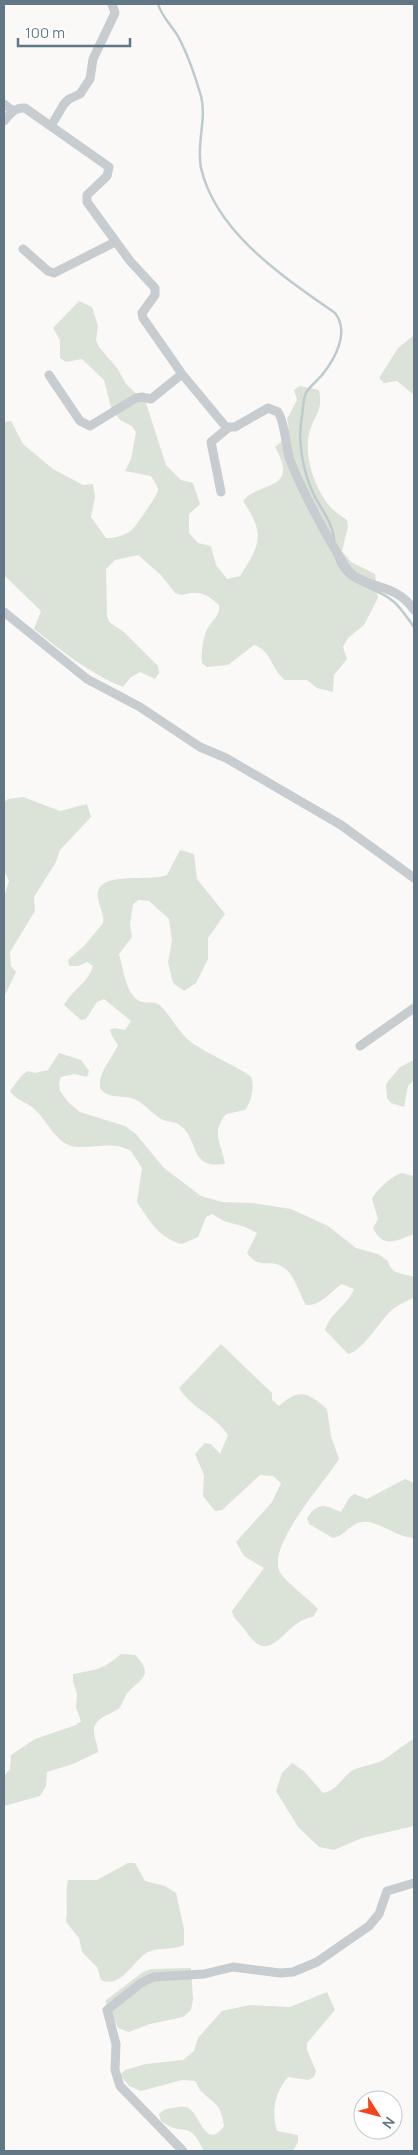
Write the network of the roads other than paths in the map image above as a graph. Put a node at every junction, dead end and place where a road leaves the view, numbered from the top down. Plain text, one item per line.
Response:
1 (112, 4) edge
2 (4, 104) edge
3 (13, 111) junction
4 (4, 121) edge
5 (51, 126) junction
6 (115, 242) junction
7 (23, 249) dead end
8 (49, 374) dead end
9 (182, 374) junction
10 (228, 428) junction
11 (221, 492) dead end
12 (414, 610) edge
13 (4, 612) edge
14 (414, 878) edge
15 (414, 1008) edge
16 (360, 1046) dead end
17 (414, 1883) edge
18 (183, 2151) edge

1 - 5 street
2 - 3 street
3 - 4 street
3 - 5 street
5 - 6 street
6 - 7 street
6 - 9 street
8 - 9 street
9 - 10 street
10 - 11 street
10 - 12 street
13 - 14 street
15 - 16 street
17 - 18 street

